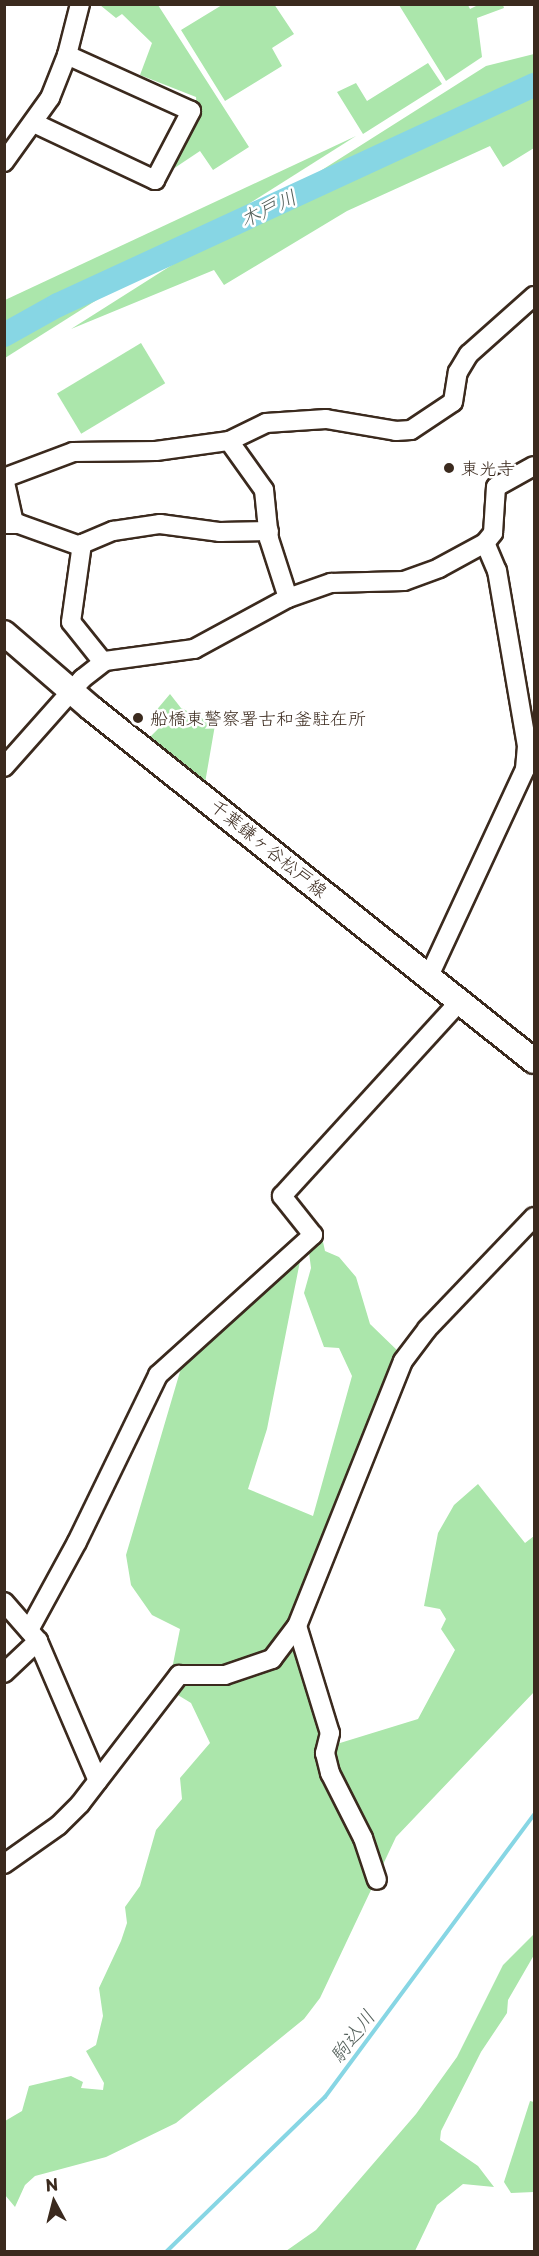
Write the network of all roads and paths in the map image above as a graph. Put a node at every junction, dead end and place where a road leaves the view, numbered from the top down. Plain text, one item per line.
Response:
1 (80, 4) edge
2 (67, 55) junction
3 (34, 123) junction
4 (4, 162) edge
5 (534, 296) edge
6 (229, 441) junction
7 (534, 466) edge
8 (4, 478) edge
9 (9, 523) edge
10 (269, 531) junction
11 (485, 543) junction
12 (80, 546) junction
13 (288, 598) junction
14 (4, 633) edge
15 (103, 662) junction
16 (71, 691) junction
17 (530, 755) edge
18 (4, 767) edge
19 (429, 976) junction
20 (460, 1001) junction
21 (534, 1061) edge
22 (534, 1217) edge
23 (4, 1602) edge
24 (297, 1626) junction
25 (33, 1635) junction
26 (4, 1673) edge
27 (98, 1781) junction
28 (4, 1864) edge
29 (377, 1880) dead end

1 - 2 street
2 - 3 street
2 - 3 street
3 - 4 street
5 - 6 street
6 - 8 street
6 - 10 street
7 - 11 street
8 - 9 street
9 - 12 street
10 - 12 street
10 - 13 street
11 - 13 street
11 - 17 street
12 - 15 street
13 - 15 street
14 - 16 main road, 千葉鎌ヶ谷松戸線
15 - 16 street
16 - 18 street
16 - 19 main road, 千葉鎌ヶ谷松戸線
17 - 19 street
19 - 20 main road, 千葉鎌ヶ谷松戸線
20 - 21 main road, 千葉鎌ヶ谷松戸線
20 - 25 street
22 - 24 street
23 - 25 street
24 - 27 street
24 - 29 street
25 - 26 street
25 - 27 street
27 - 28 street

